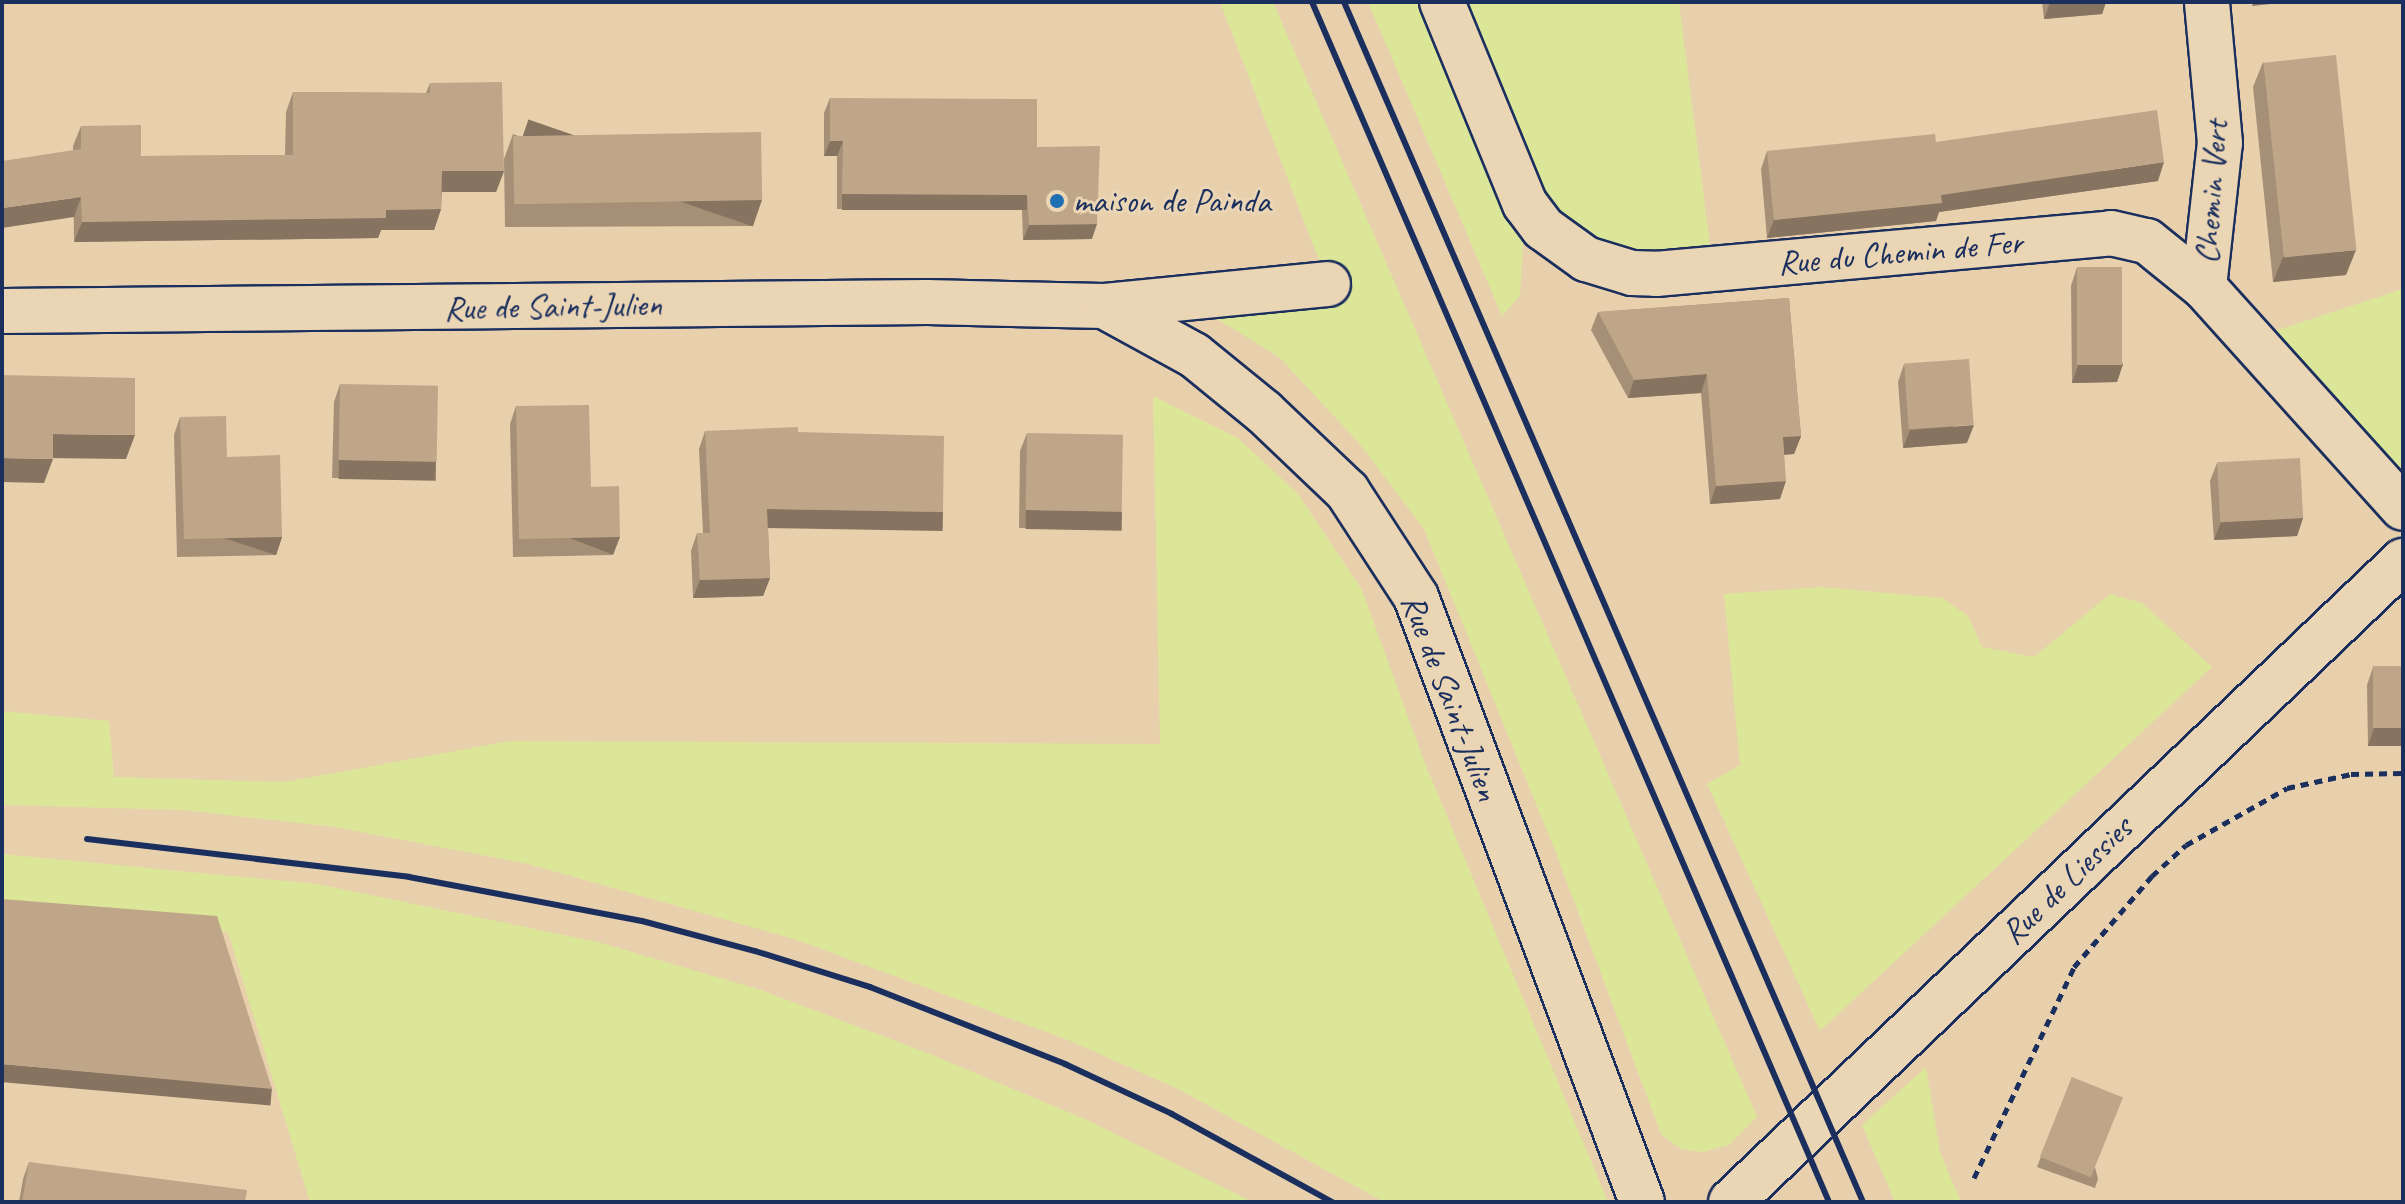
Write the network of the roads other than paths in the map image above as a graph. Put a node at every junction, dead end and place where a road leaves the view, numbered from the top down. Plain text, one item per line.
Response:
1 (1442, 2) edge
2 (2207, 2) edge
3 (1328, 284) dead end
4 (2204, 287) junction
5 (1104, 306) junction
6 (2, 311) edge
7 (2403, 508) edge
8 (2403, 561) edge
9 (1642, 1202) edge
10 (1731, 1202) edge

1 - 4 street, Rue du Chemin de Fer
2 - 4 street, Chemin Vert
3 - 5 street, Rue de Saint-Julien
4 - 7 street, Rue du Chemin de Fer
5 - 6 street, Rue de Saint-Julien
5 - 9 street, Rue de Saint-Julien
8 - 10 street, Rue de Liessies

